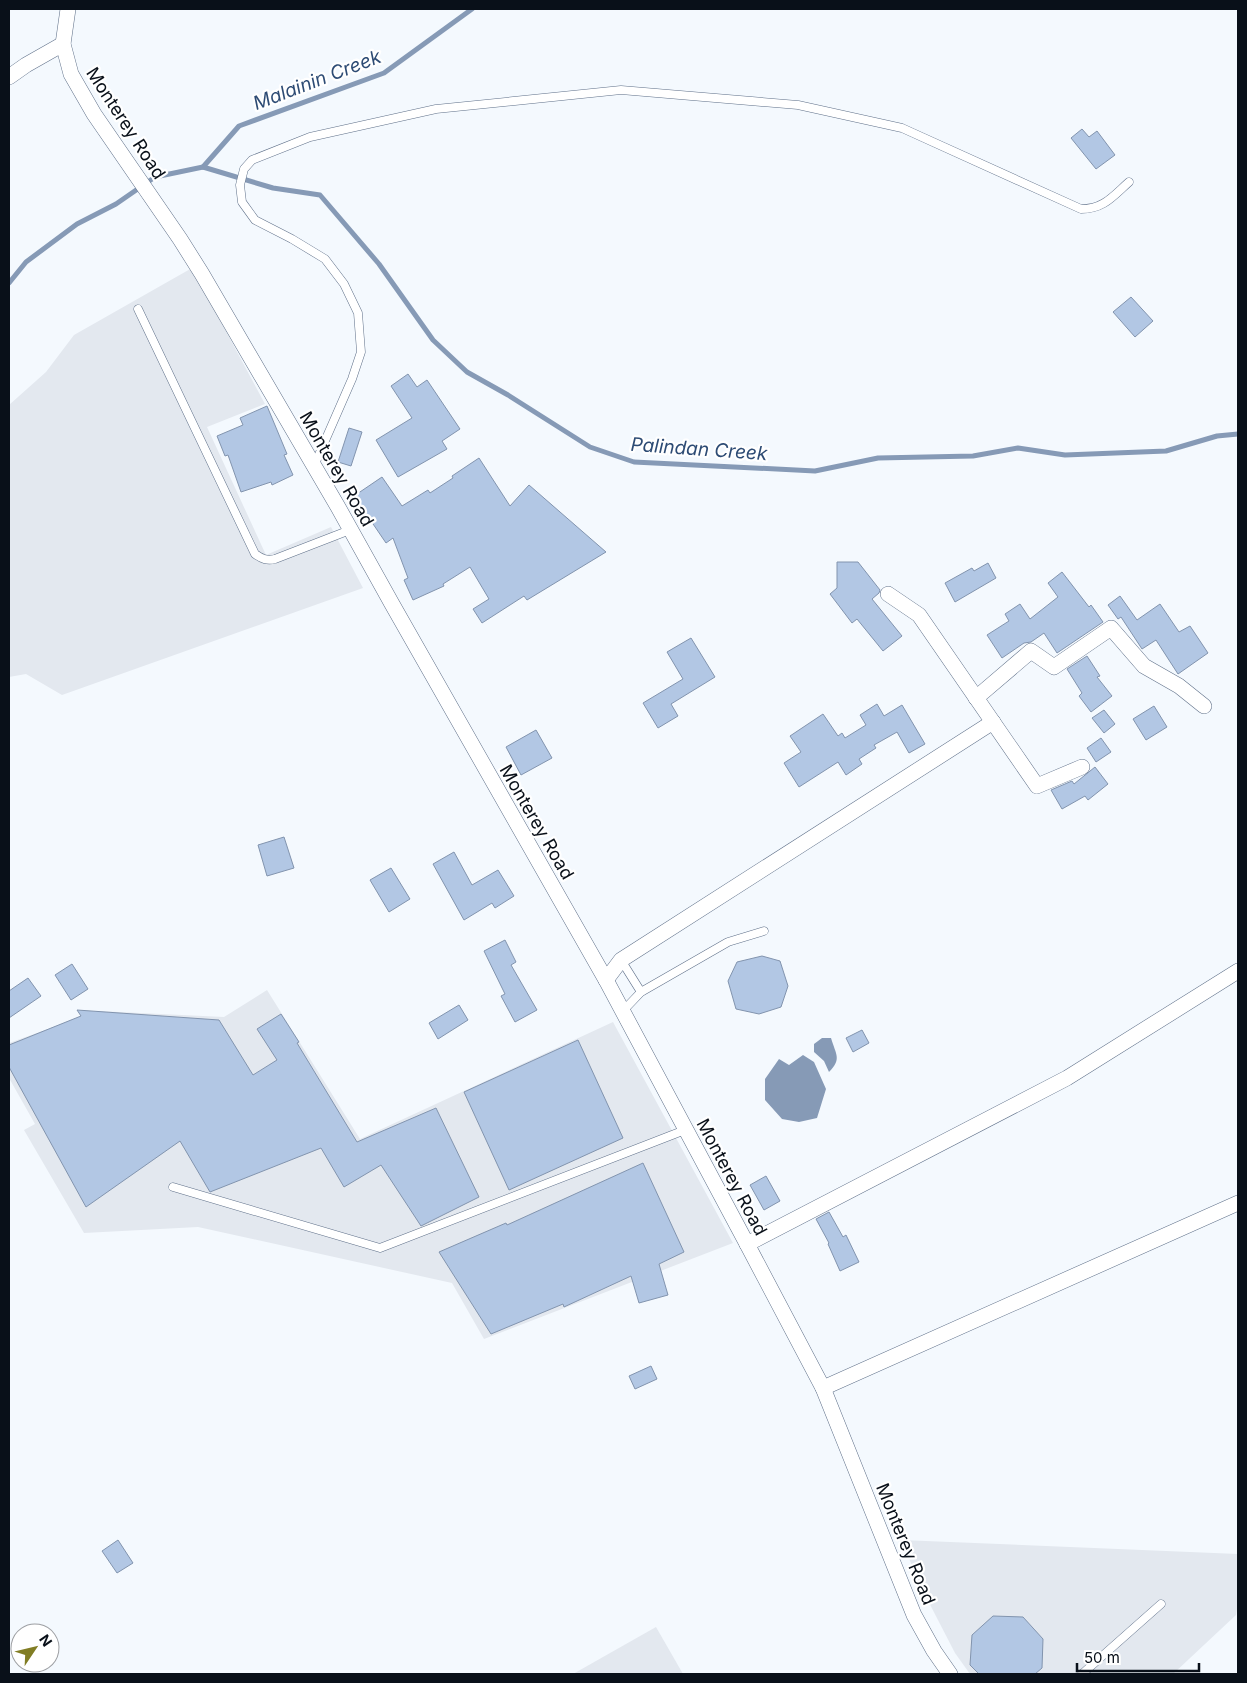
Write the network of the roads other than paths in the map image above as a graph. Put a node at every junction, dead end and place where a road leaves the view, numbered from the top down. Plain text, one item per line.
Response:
1 (68, 9) edge
2 (63, 44) junction
3 (9, 77) edge
4 (1129, 182) dead end
5 (138, 309) dead end
6 (314, 466) junction
7 (350, 530) junction
8 (888, 594) dead end
9 (976, 698) junction
10 (1204, 706) dead end
11 (993, 722) junction
12 (1082, 768) dead end
13 (764, 931) dead end
14 (621, 960) junction
15 (1238, 971) edge
16 (606, 980) junction
17 (641, 992) junction
18 (622, 1012) junction
19 (686, 1130) junction
20 (173, 1187) dead end
21 (1238, 1203) edge
22 (747, 1244) junction
23 (823, 1388) junction
24 (1161, 1604) dead end
25 (950, 1674) edge
26 (1082, 1674) edge

1 - 2 street, Monterey Road
2 - 3 street
2 - 6 street, Monterey Road
4 - 6 lane
5 - 7 lane
6 - 7 street, Monterey Road
7 - 16 street, Monterey Road
8 - 9 street
9 - 10 street
9 - 11 street
11 - 12 street
11 - 14 street
13 - 17 lane
14 - 16 street
14 - 17 lane
15 - 22 street
16 - 18 street, Monterey Road
17 - 18 lane
18 - 19 street, Monterey Road
19 - 20 lane
19 - 22 street, Monterey Road
21 - 23 street
22 - 23 street, Monterey Road
23 - 25 street, Monterey Road
24 - 26 lane

